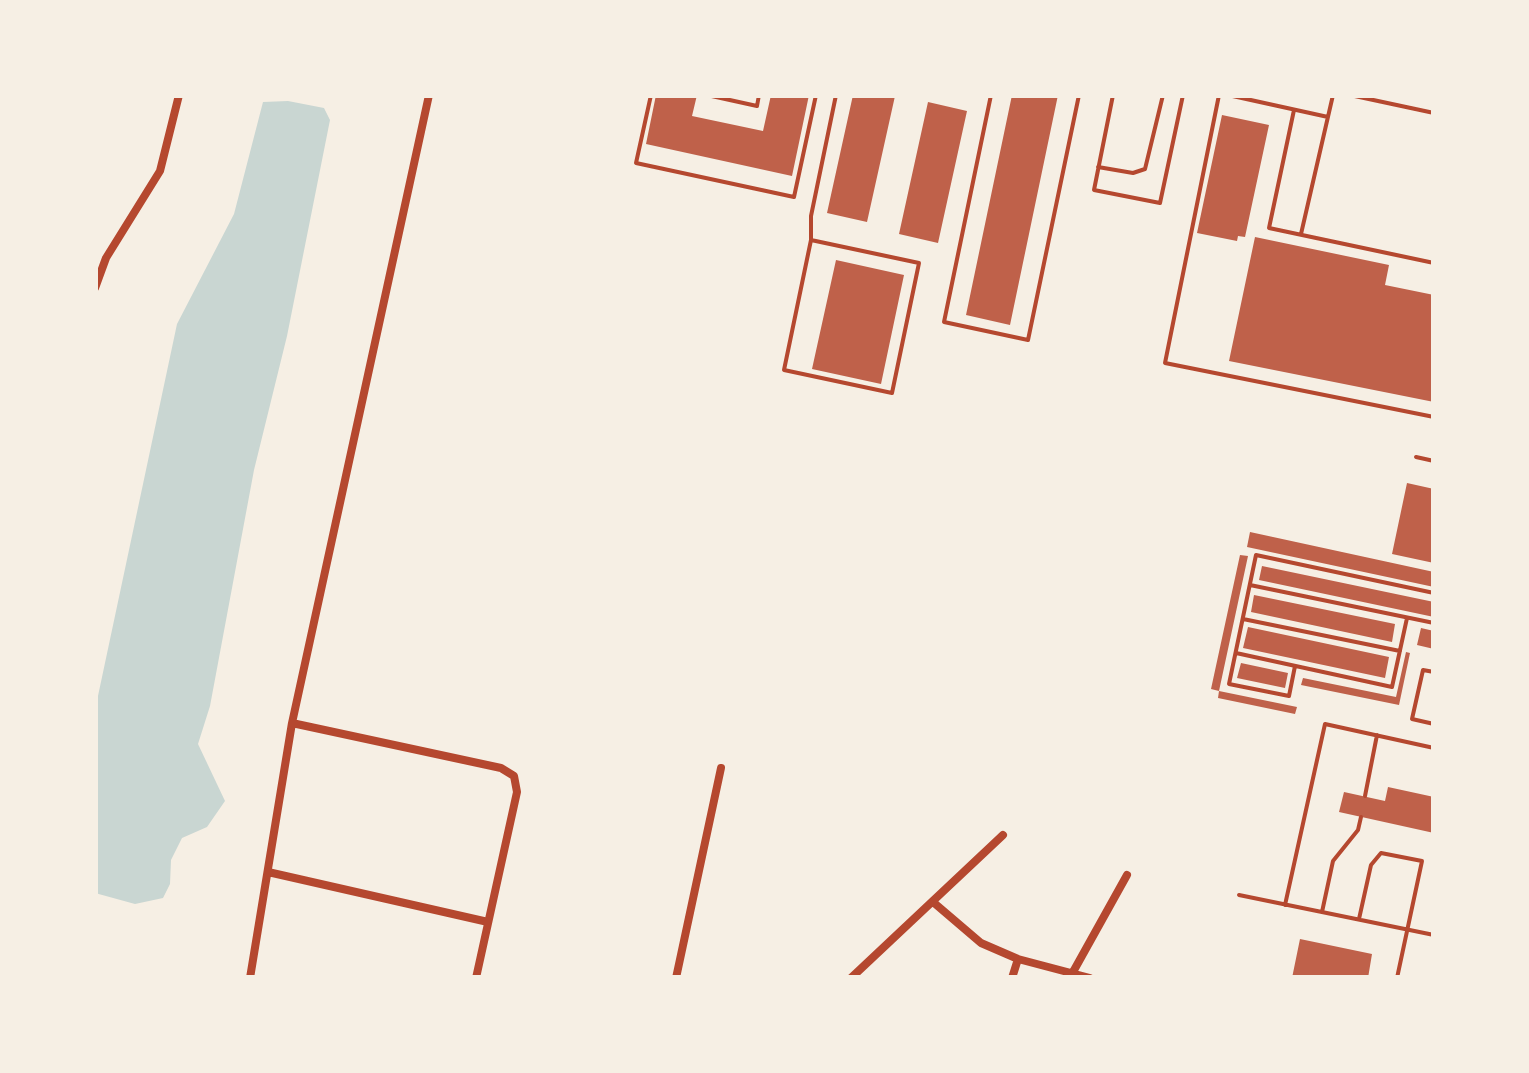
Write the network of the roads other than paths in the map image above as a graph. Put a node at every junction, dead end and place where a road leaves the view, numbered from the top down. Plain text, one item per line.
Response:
1 (179, 95) edge
2 (429, 95) edge
3 (651, 95) edge
4 (707, 95) edge
5 (759, 95) edge
6 (816, 95) edge
7 (836, 95) edge
8 (991, 95) edge
9 (1080, 95) edge
10 (1113, 95) edge
11 (1162, 95) edge
12 (1183, 95) edge
13 (1218, 95) edge
14 (1228, 95) edge
15 (1283, 95) edge
16 (1332, 95) edge
17 (1350, 95) edge
18 (1368, 97) edge
19 (1281, 106) junction
20 (1294, 110) junction
21 (1434, 113) edge
22 (1328, 117) junction
23 (1098, 167) junction
24 (1301, 234) junction
25 (811, 240) junction
26 (1434, 264) edge
27 (95, 288) edge
28 (1434, 416) edge
29 (1416, 457) dead end
30 (1434, 461) edge
31 (1250, 585) junction
32 (1434, 593) edge
33 (1407, 618) junction
34 (1242, 619) junction
35 (1434, 624) edge
36 (1400, 651) junction
37 (1235, 653) junction
38 (1295, 666) junction
39 (1434, 672) edge
40 (292, 724) junction
41 (1434, 724) edge
42 (1377, 735) junction
43 (1434, 748) edge
44 (721, 768) dead end
45 (1364, 796) dead end
46 (1361, 817) dead end
47 (1002, 835) dead end
48 (268, 872) junction
49 (1127, 875) dead end
50 (1239, 895) dead end
51 (934, 902) junction
52 (1285, 904) junction
53 (1322, 912) junction
54 (1359, 920) junction
55 (488, 922) junction
56 (1407, 929) junction
57 (1434, 934) edge
58 (1018, 959) junction
59 (1074, 972) junction
60 (250, 978) edge
61 (476, 978) edge
62 (676, 978) edge
63 (851, 978) edge
64 (1012, 978) edge
65 (1090, 978) edge
66 (1397, 978) edge

1 - 27 street
2 - 40 street
3 - 6 lane
4 - 5 lane
7 - 25 lane
8 - 9 lane
10 - 23 lane
11 - 23 lane
12 - 23 lane
13 - 28 lane
14 - 19 lane
15 - 19 lane
16 - 22 lane
17 - 18 lane
18 - 21 lane
19 - 20 lane
20 - 22 lane
20 - 24 lane
22 - 24 lane
24 - 26 lane
25 - 25 lane
29 - 30 lane
31 - 32 lane
31 - 33 lane
31 - 34 lane
33 - 35 lane
33 - 36 lane
34 - 36 lane
34 - 37 lane
36 - 38 lane
37 - 38 lane
37 - 38 lane
39 - 41 lane
40 - 48 street
40 - 55 street
42 - 43 lane
42 - 45 lane
42 - 52 lane
44 - 62 street
46 - 53 lane
47 - 51 street
48 - 55 street
48 - 60 street
49 - 59 street
50 - 52 lane
51 - 58 street
51 - 63 street
52 - 53 lane
53 - 54 lane
54 - 56 lane
54 - 56 lane
55 - 61 street
56 - 57 lane
56 - 66 lane
58 - 59 street
58 - 64 street
59 - 65 street

